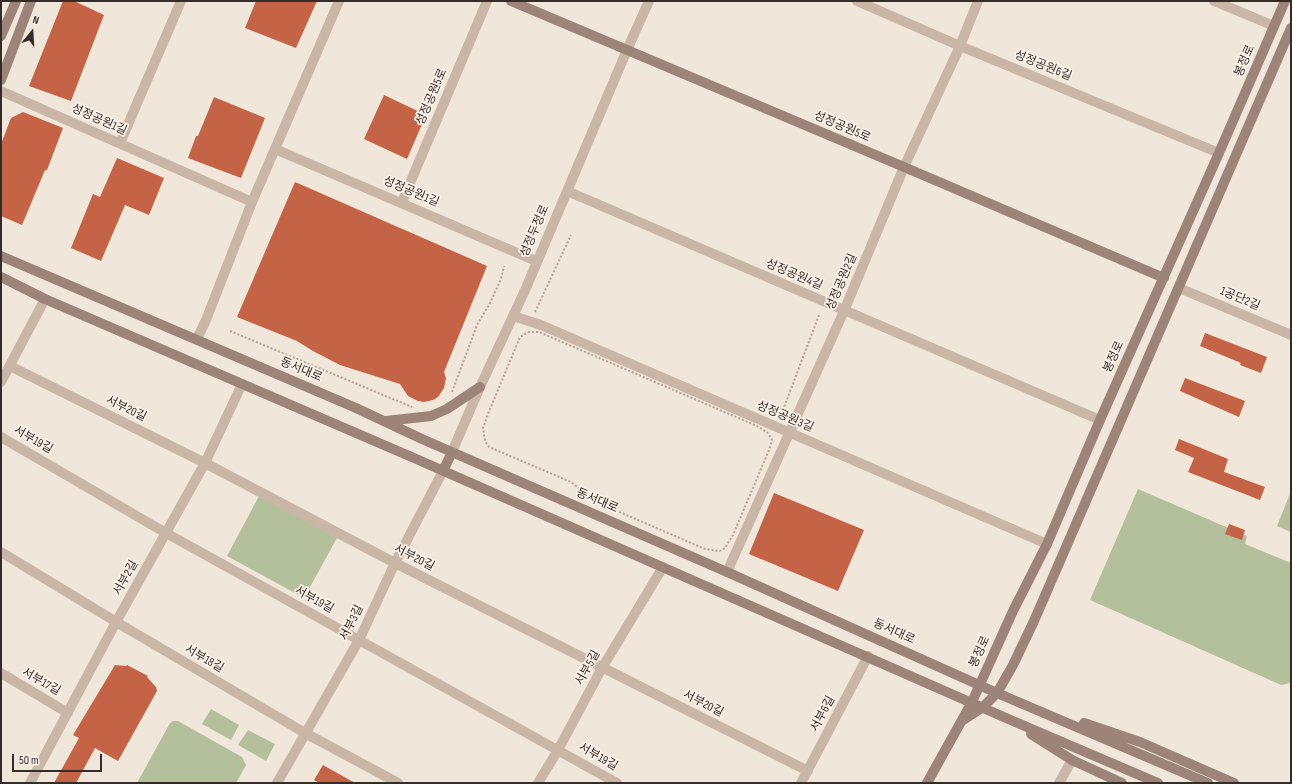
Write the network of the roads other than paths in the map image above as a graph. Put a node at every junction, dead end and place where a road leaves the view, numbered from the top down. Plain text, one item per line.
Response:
1 (16, 1) edge
2 (31, 1) edge
3 (181, 1) edge
4 (339, 1) edge
5 (487, 1) edge
6 (511, 1) edge
7 (649, 1) edge
8 (857, 1) edge
9 (978, 1) edge
10 (1214, 1) edge
11 (1286, 1) edge
12 (1274, 26) junction
13 (1291, 28) edge
14 (1, 34) edge
15 (960, 46) junction
16 (627, 50) junction
17 (1, 80) edge
18 (1, 91) edge
19 (120, 143) junction
20 (275, 149) junction
21 (1220, 153) junction
22 (904, 167) junction
23 (567, 191) junction
24 (252, 202) junction
25 (402, 202) junction
26 (1, 256) edge
27 (536, 262) junction
28 (1, 277) edge
29 (1164, 278) junction
30 (1179, 288) junction
31 (45, 299) junction
32 (844, 311) junction
33 (513, 316) junction
34 (1291, 335) edge
35 (197, 339) junction
36 (10, 366) junction
37 (1, 382) edge
38 (242, 384) junction
39 (480, 387) junction
40 (1100, 420) junction
41 (386, 421) junction
42 (788, 432) junction
43 (1, 436) edge
44 (452, 452) junction
45 (205, 463) junction
46 (443, 471) junction
47 (166, 533) junction
48 (1047, 544) junction
49 (1, 552) edge
50 (395, 564) junction
51 (663, 567) junction
52 (727, 572) junction
53 (116, 622) junction
54 (359, 640) junction
55 (868, 656) junction
56 (602, 668) junction
57 (1, 674) edge
58 (980, 685) junction
59 (997, 693) junction
60 (1015, 700) junction
61 (972, 702) junction
62 (983, 707) junction
63 (68, 713) junction
64 (1006, 718) junction
65 (962, 721) junction
66 (305, 733) junction
67 (558, 750) junction
68 (1072, 760) junction
69 (808, 771) junction
70 (30, 783) edge
71 (277, 783) edge
72 (398, 783) edge
73 (538, 783) edge
74 (617, 783) edge
75 (801, 783) edge
76 (927, 783) edge
77 (1059, 783) edge
78 (1122, 783) edge
79 (1158, 783) edge
80 (1208, 783) edge
81 (1234, 783) edge

1 - 14 street
2 - 17 street
3 - 19 street
4 - 20 street
5 - 25 street, 성정공원5로
6 - 16 street, 성정공원5로
7 - 16 street, 성정두정로
8 - 15 street, 성정공원6길
9 - 15 street, 성정공원2길
10 - 12 street
11 - 12 street, 봉정로
12 - 21 street, 봉정로
13 - 30 street, 봉정로
15 - 21 street, 성정공원6길
15 - 22 street, 성정공원2길
16 - 22 street, 성정공원5로
16 - 23 street, 성정두정로
18 - 19 street, 성정공원1길
19 - 24 street, 성정공원1길
20 - 24 street
20 - 25 street, 성정공원1길
21 - 29 street, 봉정로
22 - 29 street, 성정공원5로
22 - 32 street, 성정공원2길
23 - 27 street, 성정두정로
23 - 32 street, 성정공원4길
24 - 35 street
25 - 27 street, 성정공원1길
26 - 35 street, 동서대로
27 - 33 street, 성정두정로
28 - 31 street
29 - 40 street, 봉정로
30 - 34 street, 1공단2길
30 - 59 street, 봉정로
31 - 36 street
31 - 38 street
32 - 40 street, 성정공원4길
32 - 42 street, 성정공원2길
33 - 39 street, 성정두정로
33 - 42 street, 성정공원3길
35 - 41 street, 동서대로
36 - 37 street
36 - 45 street, 서부20길
38 - 45 street, 서부2길
38 - 46 street
39 - 41 street
39 - 44 street, 성정두정로
40 - 48 street, 봉정로
41 - 44 street, 동서대로
42 - 48 street, 성정공원3길
42 - 52 street, 성정공원2길
43 - 47 street, 서부19길
44 - 46 street, 성정두정로
44 - 52 street, 동서대로
45 - 47 street, 서부2길
45 - 50 street, 서부20길
46 - 50 street, 서부3길
46 - 51 street
47 - 53 street, 서부2길
47 - 54 street, 서부19길
48 - 58 street, 봉정로
49 - 53 street, 서부18길
50 - 54 street, 서부3길
50 - 56 street, 서부20길
51 - 55 street
51 - 56 street, 서부5길
52 - 58 street, 동서대로
53 - 63 street, 서부2길
53 - 66 street, 서부18길
54 - 66 street, 서부3길
54 - 67 street, 서부19길
55 - 61 street
55 - 69 street, 서부6길
56 - 67 street, 서부5길
56 - 69 street, 서부20길
57 - 63 street, 서부17길
58 - 59 street, 동서대로
58 - 61 street, 봉정로
59 - 60 street, 동서대로
59 - 62 street, 봉정로
60 - 80 street, 동서대로
60 - 81 street
61 - 62 street
61 - 65 street, 봉정로
62 - 64 street
62 - 65 street, 봉정로
63 - 70 street, 서부2길
64 - 68 street
64 - 79 street
65 - 76 street, 봉정로
66 - 71 street, 서부3길
66 - 72 street, 서부18길
67 - 73 street, 서부5길
67 - 74 street, 서부19길
68 - 77 street
68 - 78 street
69 - 75 street, 서부6길

